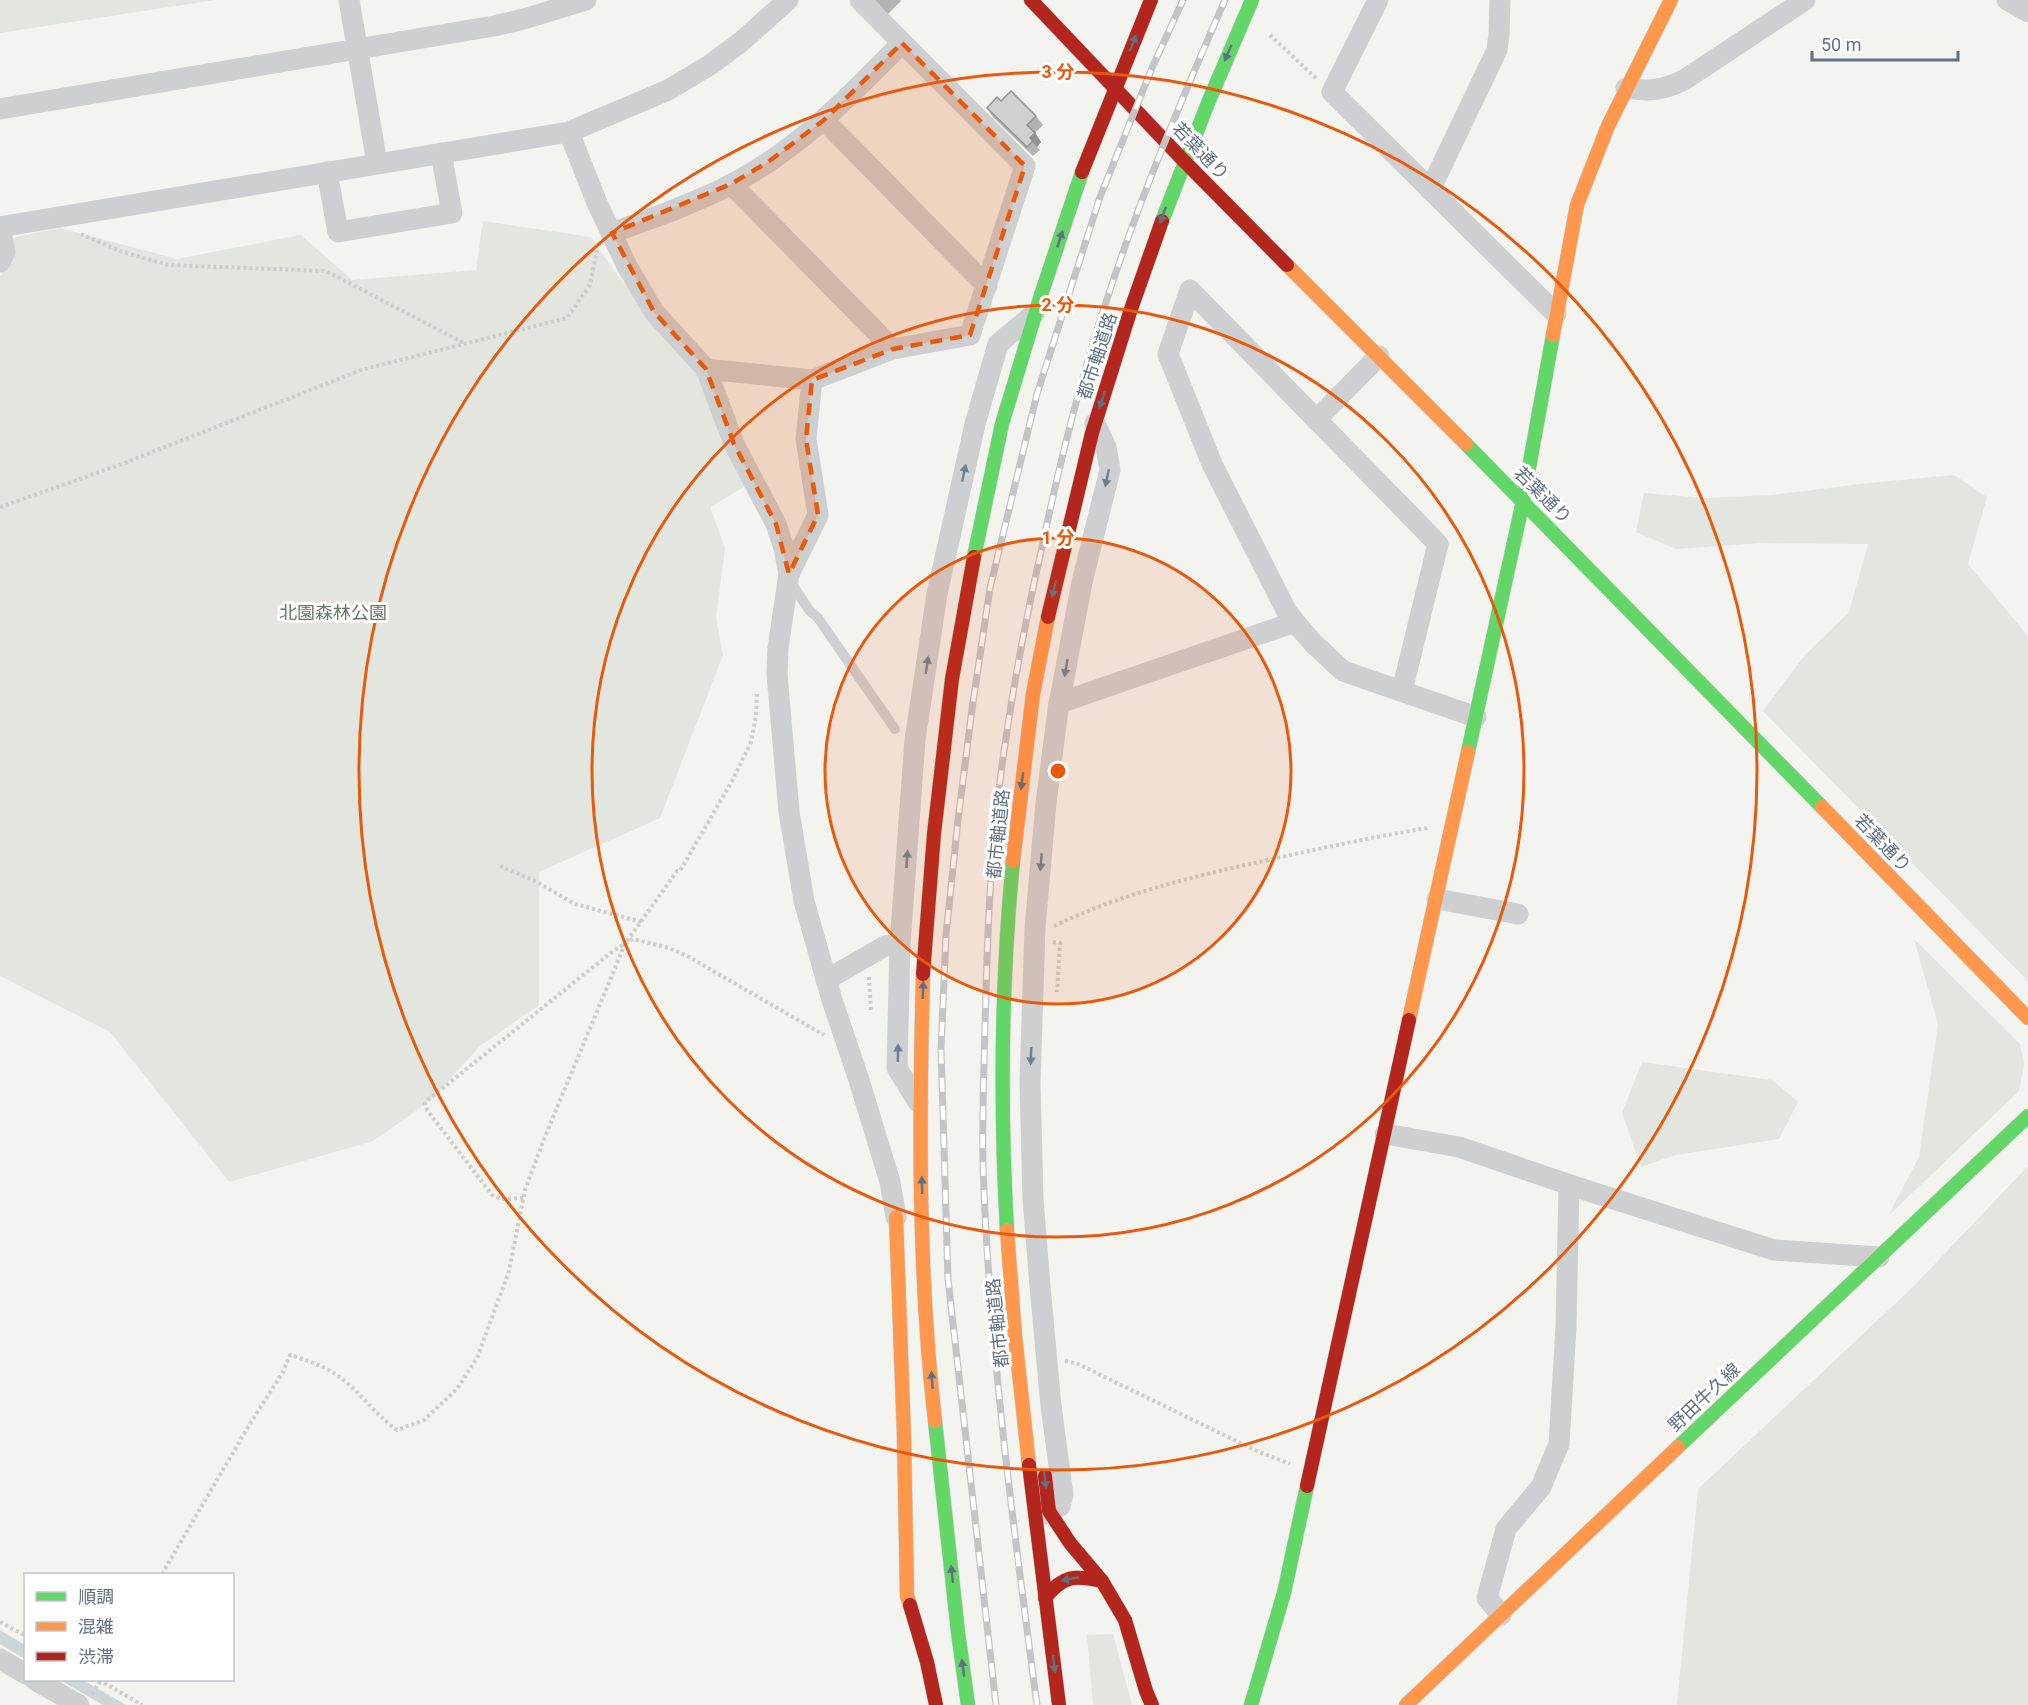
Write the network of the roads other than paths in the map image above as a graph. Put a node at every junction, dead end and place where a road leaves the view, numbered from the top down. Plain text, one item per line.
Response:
1 (349, 0) edge
2 (586, 0) edge
3 (788, 0) edge
4 (860, 0) edge
5 (1031, 0) edge
6 (1151, 0) edge
7 (1252, 0) edge
8 (1378, 0) edge
9 (1500, 0) edge
10 (1671, 0) edge
11 (1806, 0) edge
12 (2007, 0) edge
13 (2028, 12) edge
14 (902, 42) junction
15 (357, 48) junction
16 (1115, 87) junction
17 (1626, 88) junction
18 (0, 109) edge
19 (824, 120) junction
20 (569, 132) junction
21 (441, 153) junction
22 (1184, 160) junction
23 (377, 163) junction
24 (327, 172) junction
25 (731, 184) junction
26 (1430, 190) junction
27 (1, 223) edge
28 (605, 238) junction
29 (0, 262) edge
30 (987, 286) junction
31 (1037, 311) junction
32 (1556, 314) junction
33 (893, 350) junction
34 (1379, 356) junction
35 (706, 369) junction
36 (812, 380) junction
37 (1316, 420) junction
38 (1095, 423) junction
39 (1523, 501) junction
40 (788, 576) junction
41 (1295, 622) junction
42 (1402, 692) junction
43 (1059, 703) junction
44 (1476, 717) junction
45 (895, 729) dead end
46 (1437, 899) junction
47 (1518, 914) dead end
48 (900, 944) junction
49 (826, 980) junction
50 (2028, 1018) edge
51 (920, 1106) junction
52 (2028, 1116) edge
53 (1385, 1134) junction
54 (1569, 1185) junction
55 (896, 1217) joint
56 (1879, 1257) junction
57 (1040, 1295) junction
58 (1013, 1318) junction
59 (1019, 1362) junction
60 (1037, 1411) dead end
61 (1044, 1467) dead end
62 (1043, 1515) junction
63 (1102, 1581) junction
64 (1046, 1598) junction
65 (1501, 1615) junction
66 (0, 1659) edge
67 (24, 1673) edge
68 (37, 1681) edge
69 (79, 1705) edge
70 (936, 1705) edge
71 (968, 1705) edge
72 (1059, 1705) edge
73 (1152, 1705) edge
74 (1251, 1705) edge
75 (1406, 1705) edge

1 - 15 street
2 - 15 street
3 - 20 street
4 - 14 street
5 - 16 main road, 若葉通り
16 -> 6 main road
7 -> 22 main road, 都市軸道路
8 - 26 street
9 - 26 street
10 - 17 main road
11 - 17 street
12 - 13 street
14 - 19 street
14 - 30 street
15 - 18 street
15 - 23 street
16 - 22 main road, 若葉通り
31 -> 16 main road
17 - 32 main road
19 - 25 street
19 - 30 street
20 - 21 street
20 - 28 street
21 - 23 street
21 - 24 street
22 - 34 main road, 若葉通り
22 -> 38 main road, 都市軸道路
23 - 24 street
24 - 27 street
25 - 28 street
25 - 33 street
26 - 32 street
27 - 29 street
28 - 35 street
30 - 33 street
48 -> 31 street
51 -> 31 main road
32 - 39 main road
33 - 36 street
34 - 37 street
34 - 39 main road, 若葉通り
35 - 36 street
35 - 40 street
36 - 40 street
37 - 41 street
37 - 42 street
38 -> 43 street
38 -> 58 main road, 都市軸道路
39 - 44 main road
39 - 50 main road, 若葉通り
40 - 45 lane
40 - 49 street
41 - 42 street
41 - 43 street
42 - 44 street
43 -> 57 street
44 - 46 main road
46 - 47 street
46 - 53 main road
48 - 49 street
51 -> 48 street
49 - 55 street
71 -> 51 main road
52 - 56 main road, 野田牛久線
53 - 54 street
53 - 74 main road
54 - 56 street
54 - 65 street
55 - 70 main road
56 - 65 main road, 野田牛久線
57 - 58 street
57 - 62 street
58 - 59 main road, 都市軸道路
59 - 60 main road
59 - 62 main road, 都市軸道路
61 -> 62 main road
62 - 63 main road
62 - 64 main road, 都市軸道路
63 -> 64 main road
63 - 73 main road
64 -> 72 main road, 都市軸道路
65 - 75 main road, 野田牛久線
66 - 67 street
68 - 69 street

